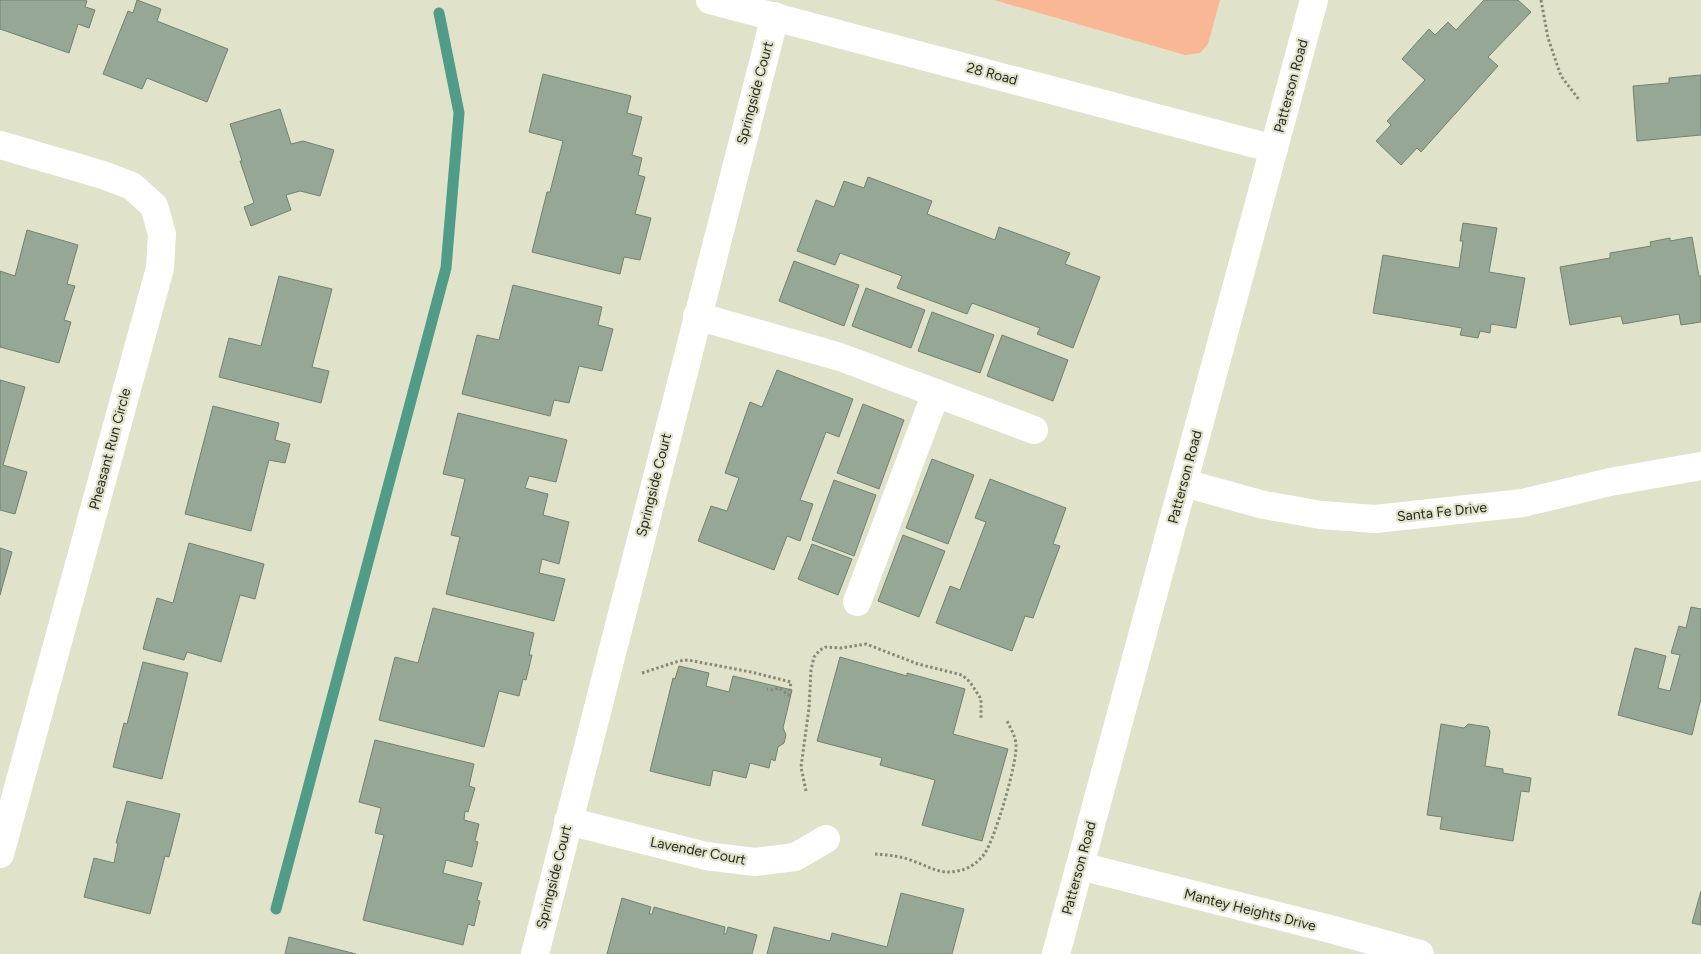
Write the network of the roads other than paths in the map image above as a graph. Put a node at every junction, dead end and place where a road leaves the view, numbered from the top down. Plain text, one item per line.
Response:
1 (710, 0) edge
2 (1314, 0) edge
3 (775, 16) junction
4 (0, 145) edge
5 (1274, 149) junction
6 (697, 316) junction
7 (936, 394) junction
8 (1034, 430) dead end
9 (1701, 466) edge
10 (1184, 483) junction
11 (857, 602) dead end
12 (568, 821) junction
13 (826, 839) dead end
14 (0, 854) edge
15 (1080, 866) junction
16 (535, 954) edge
17 (1056, 954) edge
18 (1420, 954) edge

1 - 3 street, 28 Road
2 - 5 street, Patterson Road
3 - 5 street, 28 Road
3 - 6 street, Springside Court
4 - 14 street, Pheasant Run Circle
5 - 10 street, Patterson Road
6 - 7 street
6 - 12 street, Springside Court
7 - 8 street
7 - 11 street
9 - 10 street, Santa Fe Drive
10 - 15 street, Patterson Road
12 - 13 street, Lavender Court
12 - 16 street, Springside Court
15 - 17 street, Patterson Road
15 - 18 street, Mantey Heights Drive

